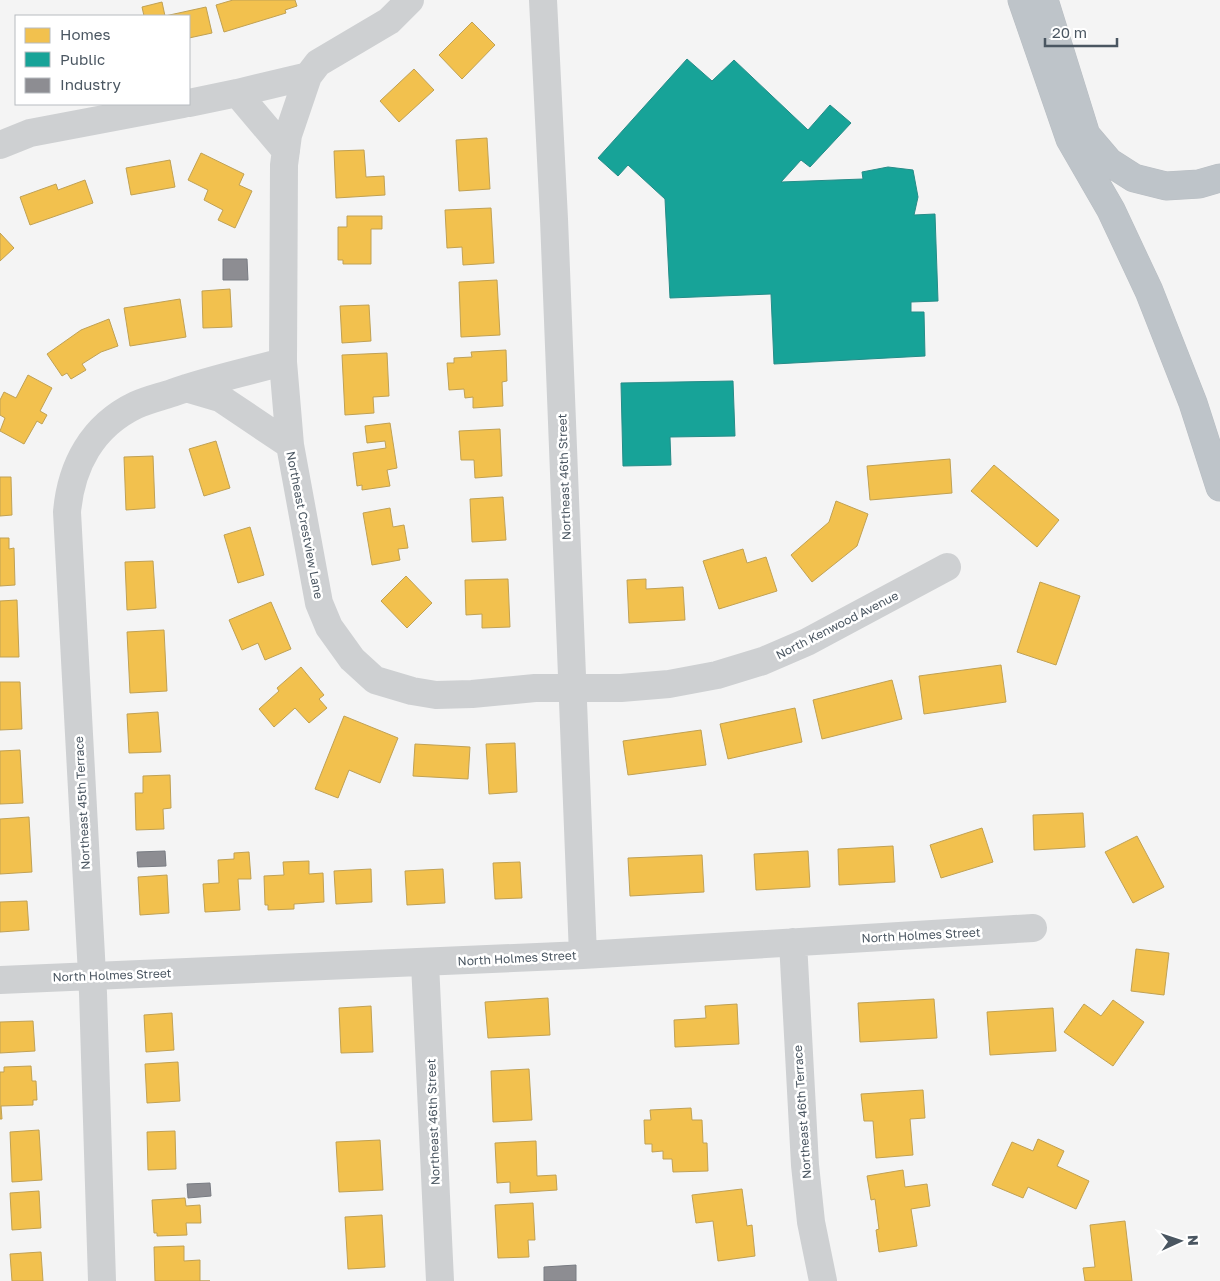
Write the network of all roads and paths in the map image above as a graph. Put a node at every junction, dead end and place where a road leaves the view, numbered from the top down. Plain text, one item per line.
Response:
1 (410, 0) edge
2 (543, 0) edge
3 (1022, 0) edge
4 (1044, 0) edge
5 (308, 76) junction
6 (237, 94) junction
7 (190, 103) edge
8 (178, 105) edge
9 (0, 145) edge
10 (286, 151) junction
11 (1220, 178) edge
12 (283, 362) junction
13 (186, 388) junction
14 (290, 445) junction
15 (1220, 487) edge
16 (948, 567) dead end
17 (573, 687) junction
18 (1033, 928) dead end
19 (793, 942) junction
20 (583, 955) junction
21 (425, 963) junction
22 (91, 975) junction
23 (0, 980) edge
24 (102, 1281) edge
25 (440, 1281) edge
26 (823, 1281) edge

1 - 5 street
2 - 17 street, Northeast 46th Street
3 - 15 highway
4 - 11 highway
5 - 6 street
5 - 10 street, Northeast Crestview Lane
6 - 7 street
6 - 10 street
8 - 9 street
10 - 12 street, Northeast Crestview Lane
12 - 13 street, Northeast 45th Terrace
12 - 14 street, Northeast Crestview Lane
13 - 14 street
13 - 22 street, Northeast 45th Terrace
14 - 17 street, Northeast Crestview Lane
16 - 17 street, North Kenwood Avenue
17 - 20 street, Northeast 46th Street
18 - 19 street, North Holmes Street
19 - 20 street, North Holmes Street
19 - 26 street, Northeast 46th Terrace
20 - 21 street, North Holmes Street
21 - 22 street, North Holmes Street
21 - 25 street, Northeast 46th Street
22 - 23 street, North Holmes Street
22 - 24 street, Northeast 45th Terrace

